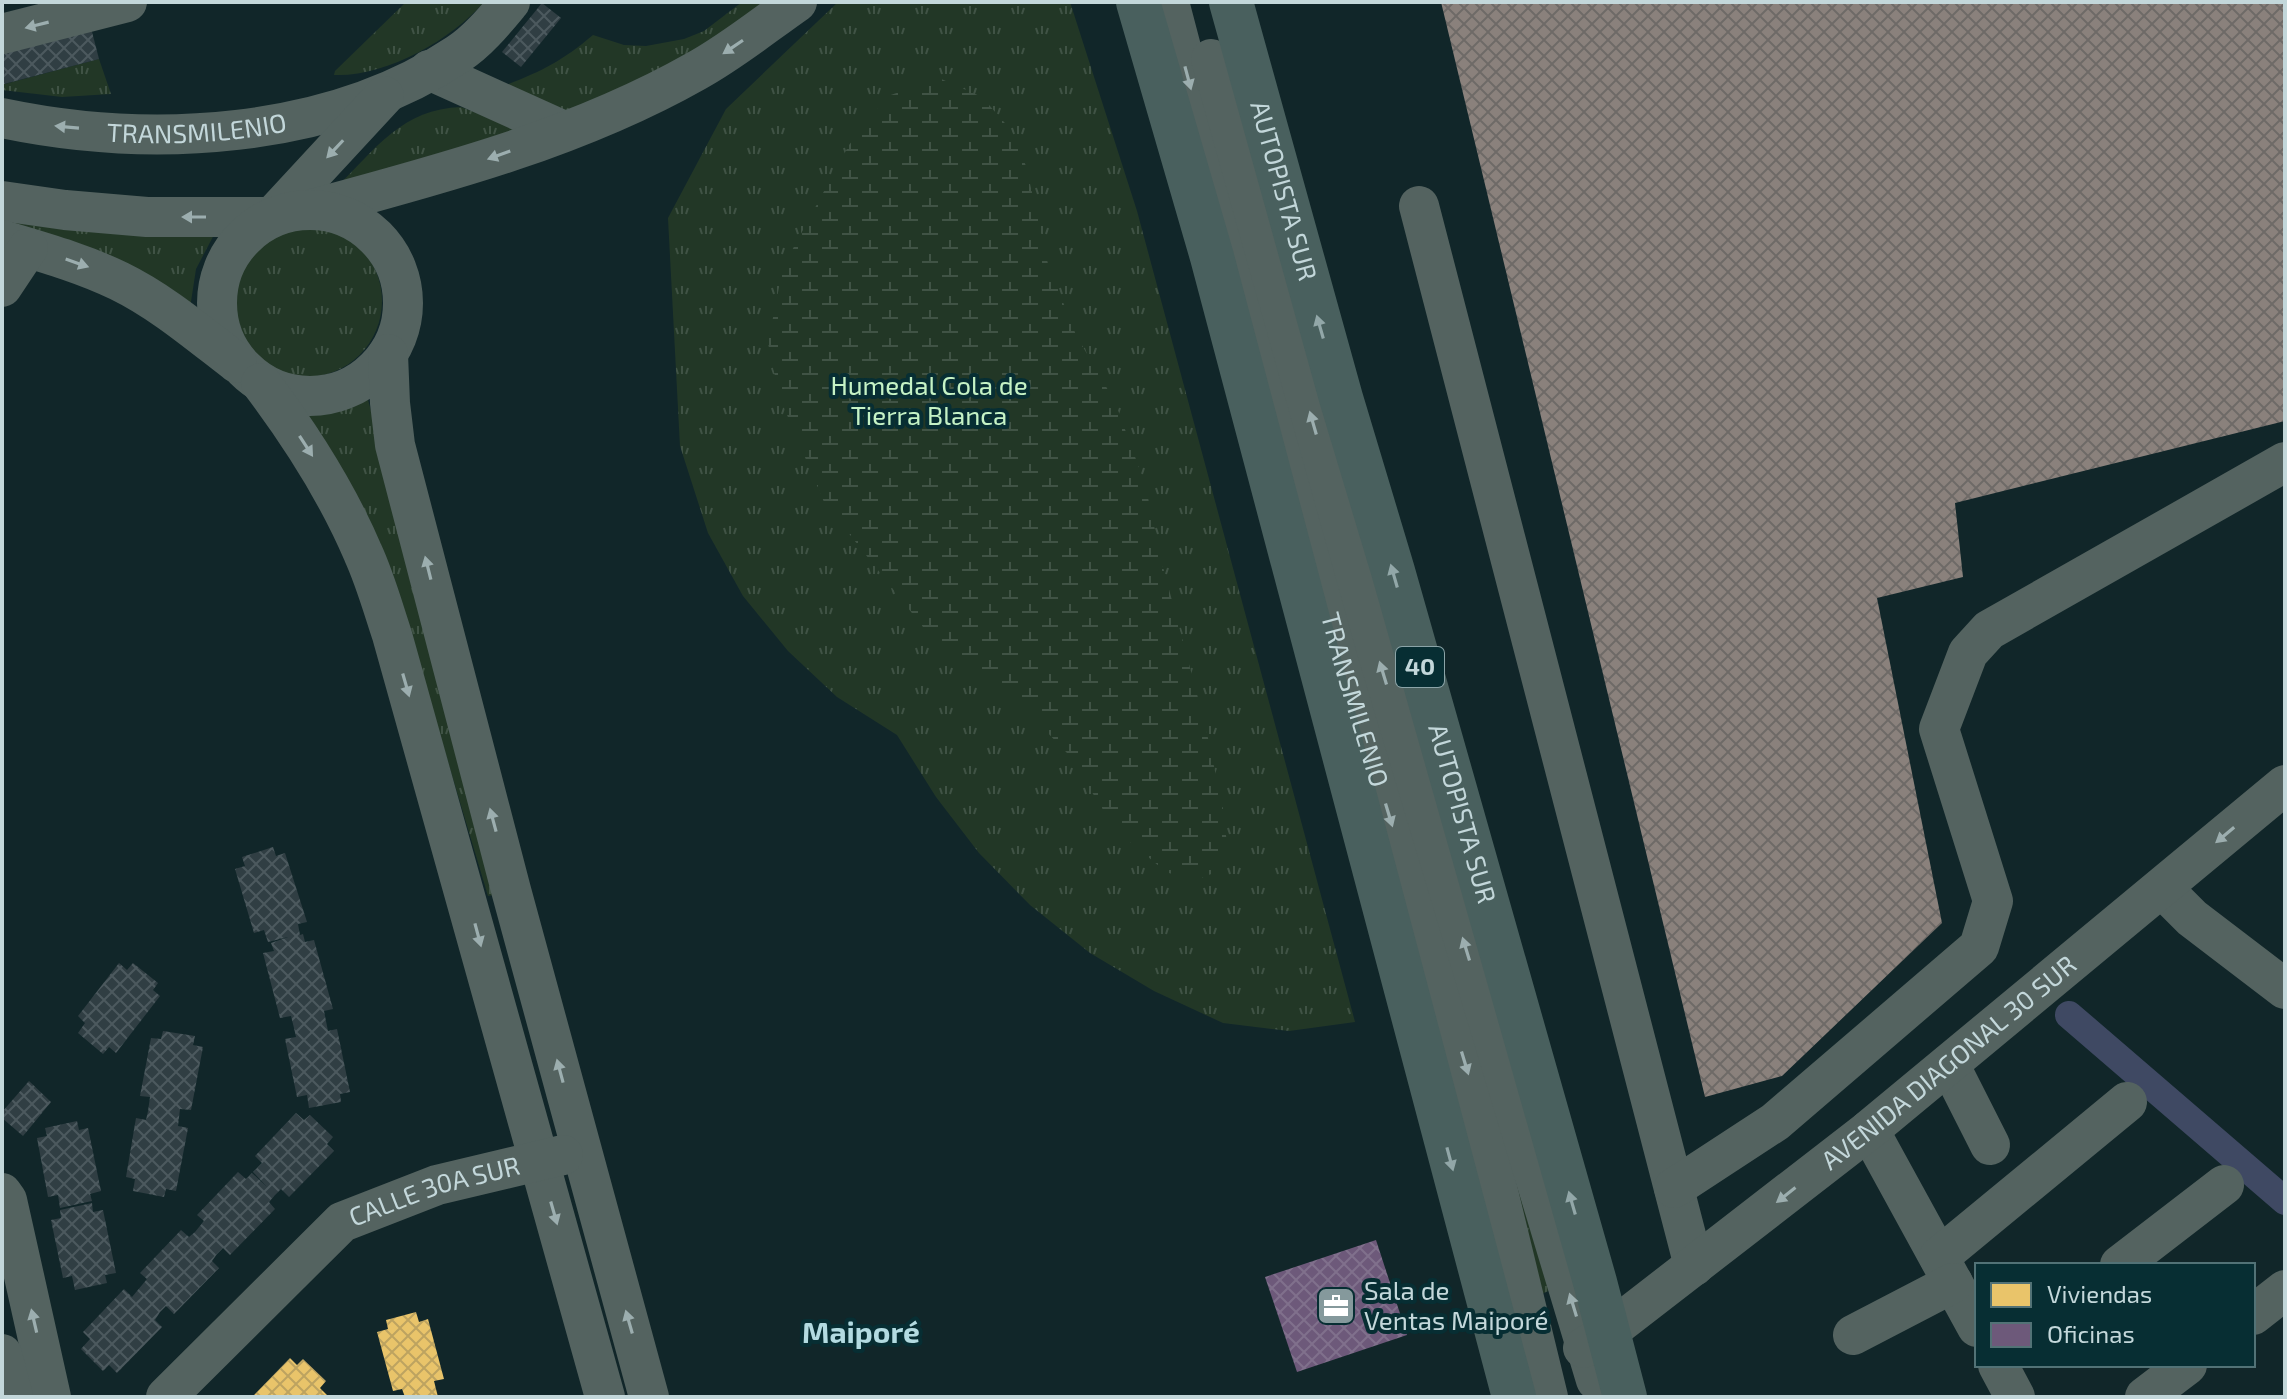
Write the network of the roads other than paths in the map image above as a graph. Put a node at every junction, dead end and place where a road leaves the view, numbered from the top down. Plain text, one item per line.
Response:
1 (127, 2) edge
2 (510, 2) edge
3 (797, 2) edge
4 (1123, 2) edge
5 (1138, 2) edge
6 (1169, 2) edge
7 (1196, 2) edge
8 (1231, 2) edge
9 (2, 34) edge
10 (1155, 60) junction
11 (429, 70) junction
12 (388, 92) junction
13 (2, 118) edge
14 (564, 131) junction
15 (2, 201) edge
16 (1419, 206) dead end
17 (312, 209) junction
18 (272, 217) junction
19 (15, 244) edge
20 (2, 287) edge
21 (388, 354) junction
22 (250, 374) junction
23 (2285, 462) edge
24 (2284, 788) edge
25 (2162, 888) junction
26 (2285, 989) edge
27 (1949, 1064) junction
28 (2127, 1102) dead end
29 (1869, 1130) junction
30 (1990, 1145) dead end
31 (581, 1152) junction
32 (539, 1160) junction
33 (2224, 1185) dead end
34 (1674, 1188) junction
35 (2, 1193) edge
36 (2123, 1263) edge
37 (1694, 1266) junction
38 (1946, 1270) junction
39 (2285, 1290) edge
40 (2255, 1313) edge
41 (1975, 1323) edge
42 (1853, 1335) dead end
43 (2, 1354) edge
44 (1600, 1362) edge
45 (1999, 1367) edge
46 (2184, 1367) edge
47 (1530, 1392) edge
48 (13, 1397) edge
49 (51, 1397) edge
50 (166, 1397) edge
51 (605, 1397) edge
52 (649, 1397) edge
53 (2015, 1397) edge
54 (2145, 1397) edge

1 -> 9 street
2 - 11 street, TRANSMILENIO
3 -> 14 street
4 - 10 street
5 - 10 highway
6 -> 47 street, TRANSMILENIO
44 -> 7 street, TRANSMILENIO
44 -> 8 highway, AUTOPISTA SUR / 40
10 -> 47 highway
11 - 12 street, TRANSMILENIO
11 - 14 street
12 -> 13 street, TRANSMILENIO
12 -> 18 street, TRANSMILENIO
14 -> 17 street
18 -> 15 street
16 - 34 street
17 - 18 street
17 - 21 street
18 - 22 street
19 - 20 street
19 -> 22 street
21 - 22 street
31 -> 21 street
22 -> 32 street
23 - 34 street
24 -> 25 street, AVENIDA DIAGONAL 30 SUR
25 - 26 street
25 - 27 street, AVENIDA DIAGONAL 30 SUR
27 - 29 street, AVENIDA DIAGONAL 30 SUR
27 - 30 street
28 - 38 street
29 -> 37 street, AVENIDA DIAGONAL 30 SUR
29 - 38 street
31 - 32 street, CALLE 30A SUR
52 -> 31 street
32 - 50 street, CALLE 30A SUR
32 -> 51 street
33 - 36 street
34 - 37 street
49 -> 35 street
37 - 44 street, AVENIDA DIAGONAL 30 SUR
38 - 41 street
38 - 42 street
39 - 40 street
43 - 48 street
44 - 47 street, AVENIDA DIAGONAL 30 SUR
45 - 53 street
46 - 54 street

